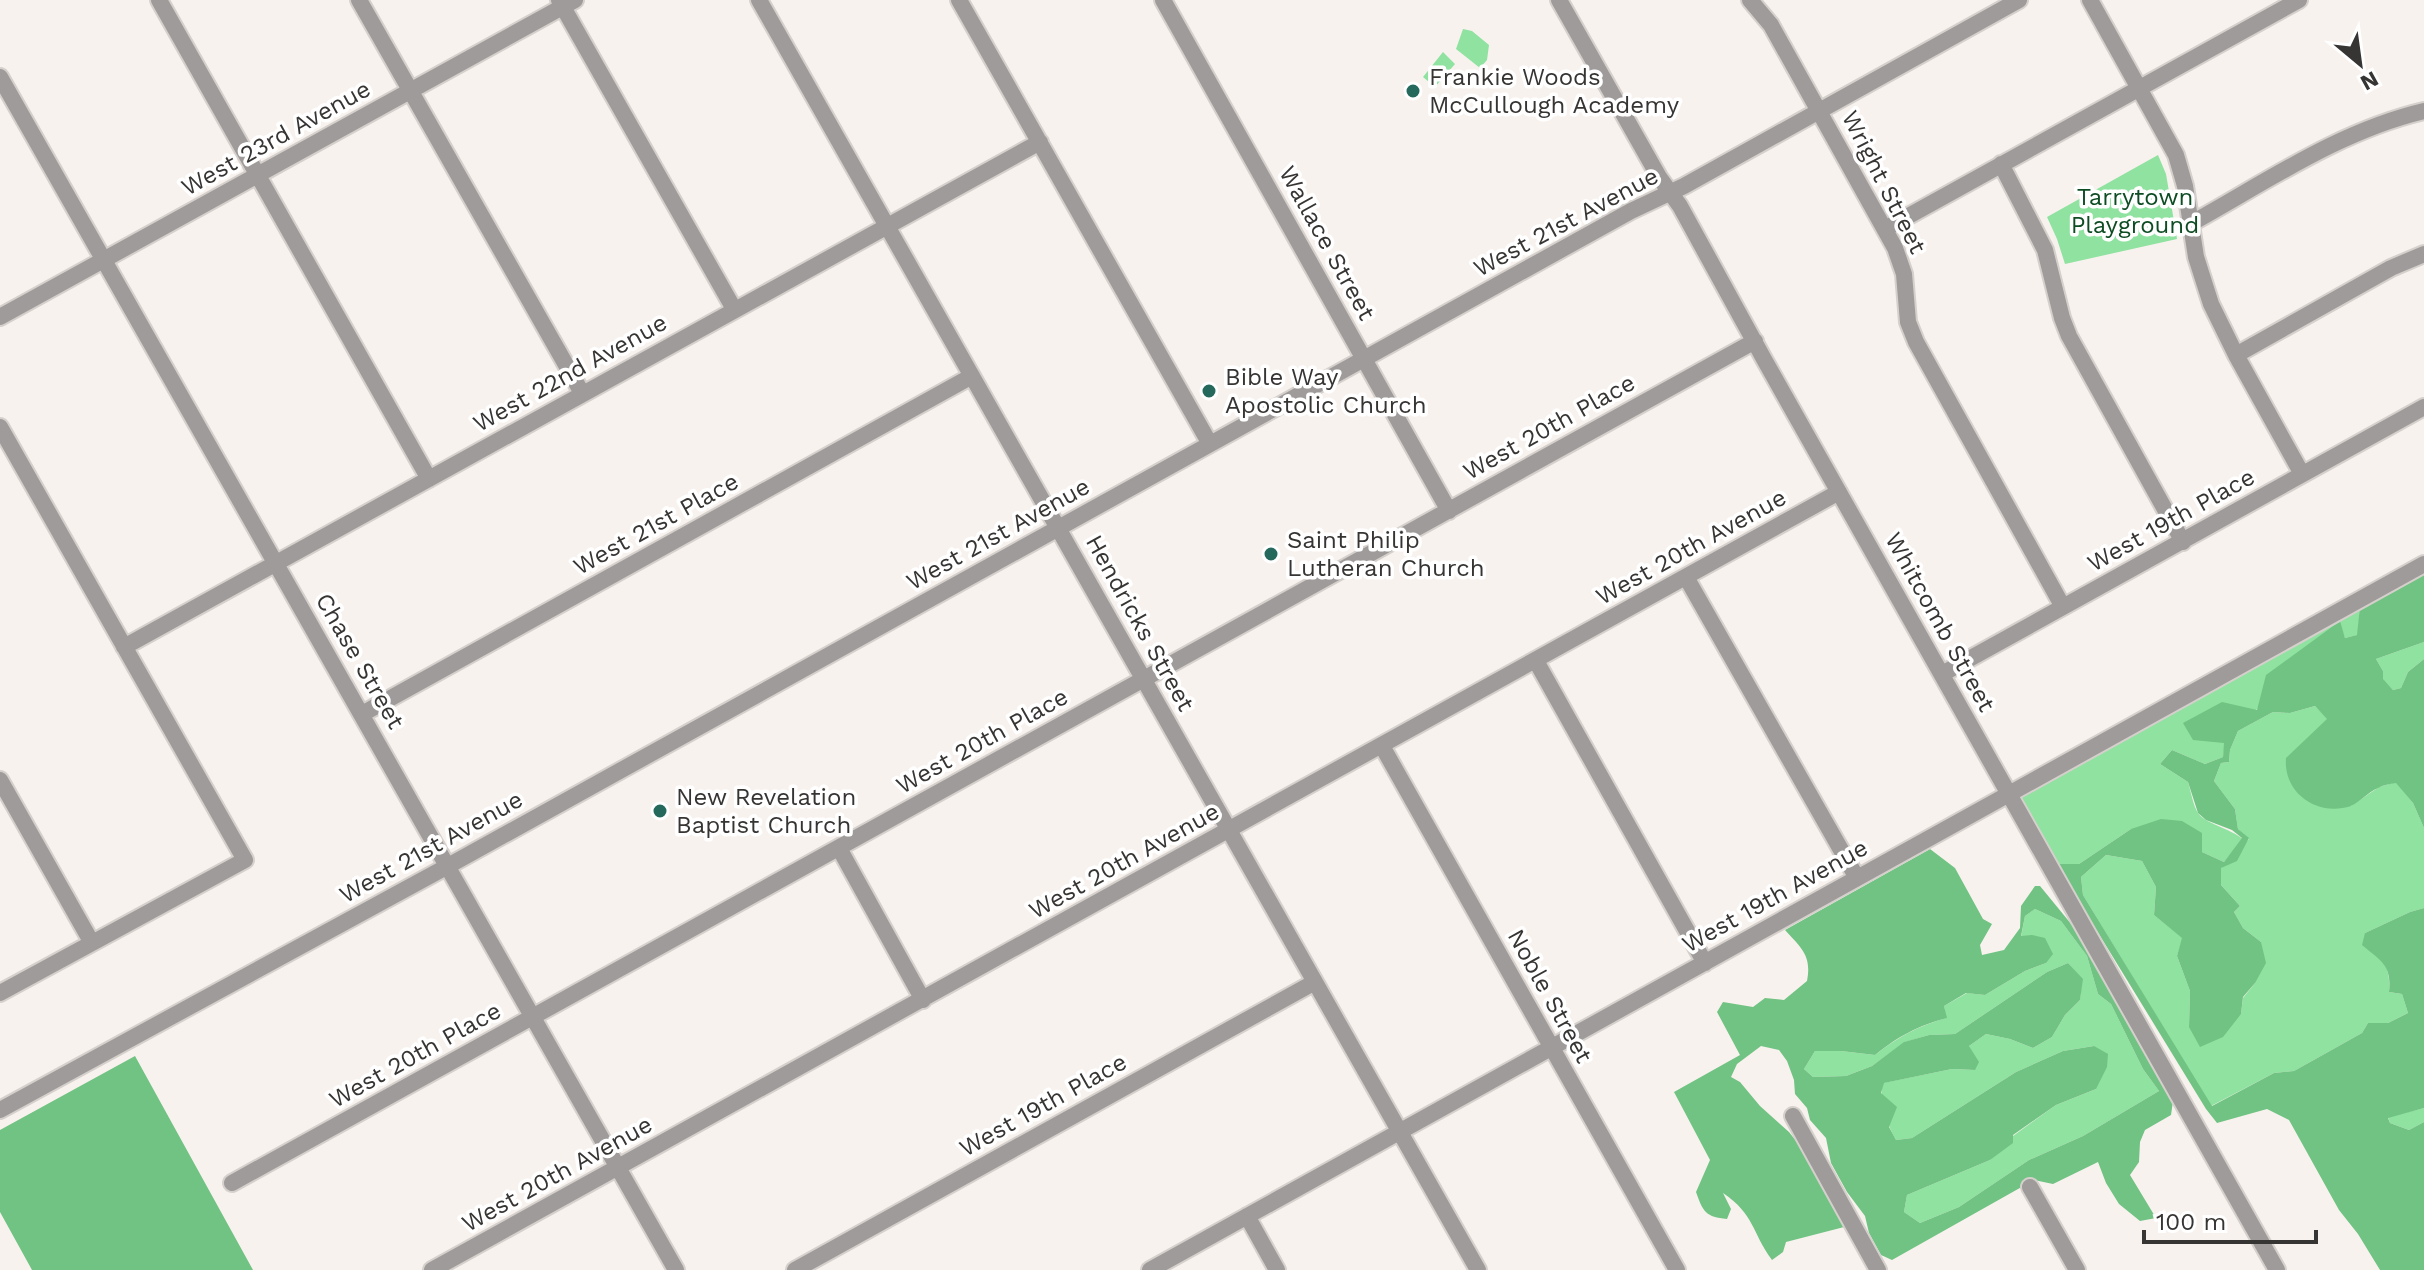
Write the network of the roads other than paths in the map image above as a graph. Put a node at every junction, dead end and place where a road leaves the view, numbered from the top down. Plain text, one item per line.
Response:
1 (159, 0) edge
2 (359, 0) edge
3 (759, 0) edge
4 (959, 0) edge
5 (1163, 0) edge
6 (1559, 0) edge
7 (1750, 0) edge
8 (2019, 0) edge
9 (2090, 0) edge
10 (2299, 0) edge
11 (565, 2) edge
12 (0, 77) edge
13 (2140, 88) junction
14 (411, 91) junction
15 (1820, 111) junction
16 (2424, 111) edge
17 (1040, 142) junction
18 (2001, 164) junction
19 (258, 175) junction
20 (1670, 192) junction
21 (2190, 224) junction
22 (887, 226) junction
23 (1885, 229) junction
24 (2424, 254) edge
25 (105, 260) junction
26 (734, 309) junction
27 (0, 317) edge
28 (1755, 341) junction
29 (2236, 355) junction
30 (1364, 359) junction
31 (972, 376) junction
32 (582, 393) junction
33 (2424, 407) edge
34 (0, 427) edge
35 (1210, 444) junction
36 (2302, 474) junction
37 (429, 479) junction
38 (1839, 492) junction
39 (1449, 511) junction
40 (1058, 528) junction
41 (2183, 542) junction
42 (276, 563) junction
43 (2424, 564) edge
44 (1686, 577) junction
45 (2063, 607) junction
46 (124, 647) junction
47 (1536, 661) junction
48 (1942, 674) junction
49 (1144, 679) junction
50 (362, 714) junction
51 (1382, 746) junction
52 (0, 780) edge
53 (2009, 794) junction
54 (1230, 830) junction
55 (839, 848) junction
56 (448, 866) junction
57 (1857, 878) junction
58 (92, 943) junction
59 (1705, 963) junction
60 (1315, 982) junction
61 (0, 993) edge
62 (923, 1000) junction
63 (534, 1017) junction
64 (1552, 1048) junction
65 (0, 1110) edge
66 (1793, 1116) dead end
67 (1399, 1132) junction
68 (619, 1168) junction
69 (232, 1183) dead end
70 (2030, 1187) dead end
71 (1247, 1216) junction
72 (1875, 1269) edge
73 (432, 1270) edge
74 (676, 1270) edge
75 (795, 1270) edge
76 (1150, 1270) edge
77 (1277, 1270) edge
78 (1478, 1270) edge
79 (1677, 1270) edge
80 (2077, 1270) edge
81 (2277, 1270) edge

1 - 19 street
2 - 14 street
3 - 22 street, Hendricks Street
4 - 17 street
5 - 30 street, Wallace Street
6 - 20 street, Whitcomb Street
7 - 15 street, Wright Street
8 - 15 street, West 21st Avenue
9 - 13 street
10 - 13 street
11 - 14 street, West 23rd Avenue
11 - 26 street
12 - 25 street, Chase Street
13 - 18 street
13 - 21 street
14 - 19 street, West 23rd Avenue
14 - 32 street
15 - 20 street, West 21st Avenue
15 - 23 street, Wright Street
16 - 21 street
17 - 22 street, West 22nd Avenue
17 - 35 street
18 - 23 street
18 - 41 street
19 - 25 street, West 23rd Avenue
19 - 37 street
20 - 28 street, Whitcomb Street
20 - 30 street, West 21st Avenue
21 - 29 street
22 - 26 street, West 22nd Avenue
22 - 31 street, Hendricks Street
23 - 45 street, Wright Street
24 - 29 street
25 - 27 street, West 23rd Avenue
25 - 42 street, Chase Street
26 - 32 street, West 22nd Avenue
28 - 38 street, Whitcomb Street
28 - 39 street, West 20th Place
29 - 36 street
30 - 35 street, West 21st Avenue
30 - 39 street, Wallace Street
31 - 40 street, Hendricks Street
31 - 50 street, West 21st Place
32 - 37 street, West 22nd Avenue
33 - 36 street, West 19th Place
34 - 46 street
35 - 40 street, West 21st Avenue
36 - 41 street, West 19th Place
37 - 42 street, West 22nd Avenue
38 - 44 street, West 20th Avenue
38 - 48 street, Whitcomb Street
39 - 49 street, West 20th Place
40 - 49 street, Hendricks Street
40 - 56 street, West 21st Avenue
41 - 45 street, West 19th Place
42 - 46 street, West 22nd Avenue
42 - 50 street, Chase Street
43 - 53 street, West 19th Avenue
44 - 47 street, West 20th Avenue
44 - 57 street
45 - 48 street, West 19th Place
46 - 58 street
47 - 51 street, West 20th Avenue
47 - 59 street
48 - 53 street, Whitcomb Street
49 - 54 street, Hendricks Street
49 - 55 street, West 20th Place
50 - 56 street, Chase Street
51 - 54 street, West 20th Avenue
51 - 64 street, Noble Street
52 - 58 street
53 - 57 street, West 19th Avenue
53 - 81 street, Whitcomb Street
54 - 60 street, Hendricks Street
54 - 62 street, West 20th Avenue
55 - 62 street
55 - 63 street, West 20th Place
56 - 63 street, Chase Street
56 - 65 street, West 21st Avenue
57 - 59 street, West 19th Avenue
58 - 61 street
59 - 64 street, West 19th Avenue
60 - 67 street, Hendricks Street
60 - 75 street, West 19th Place
62 - 68 street, West 20th Avenue
63 - 68 street, Chase Street
63 - 69 street, West 20th Place
64 - 67 street, West 19th Avenue
64 - 79 street, Noble Street
66 - 72 street
67 - 71 street, West 19th Avenue
67 - 78 street, Hendricks Street
68 - 73 street, West 20th Avenue
68 - 74 street, Chase Street
70 - 80 street
71 - 76 street, West 19th Avenue
71 - 77 street

